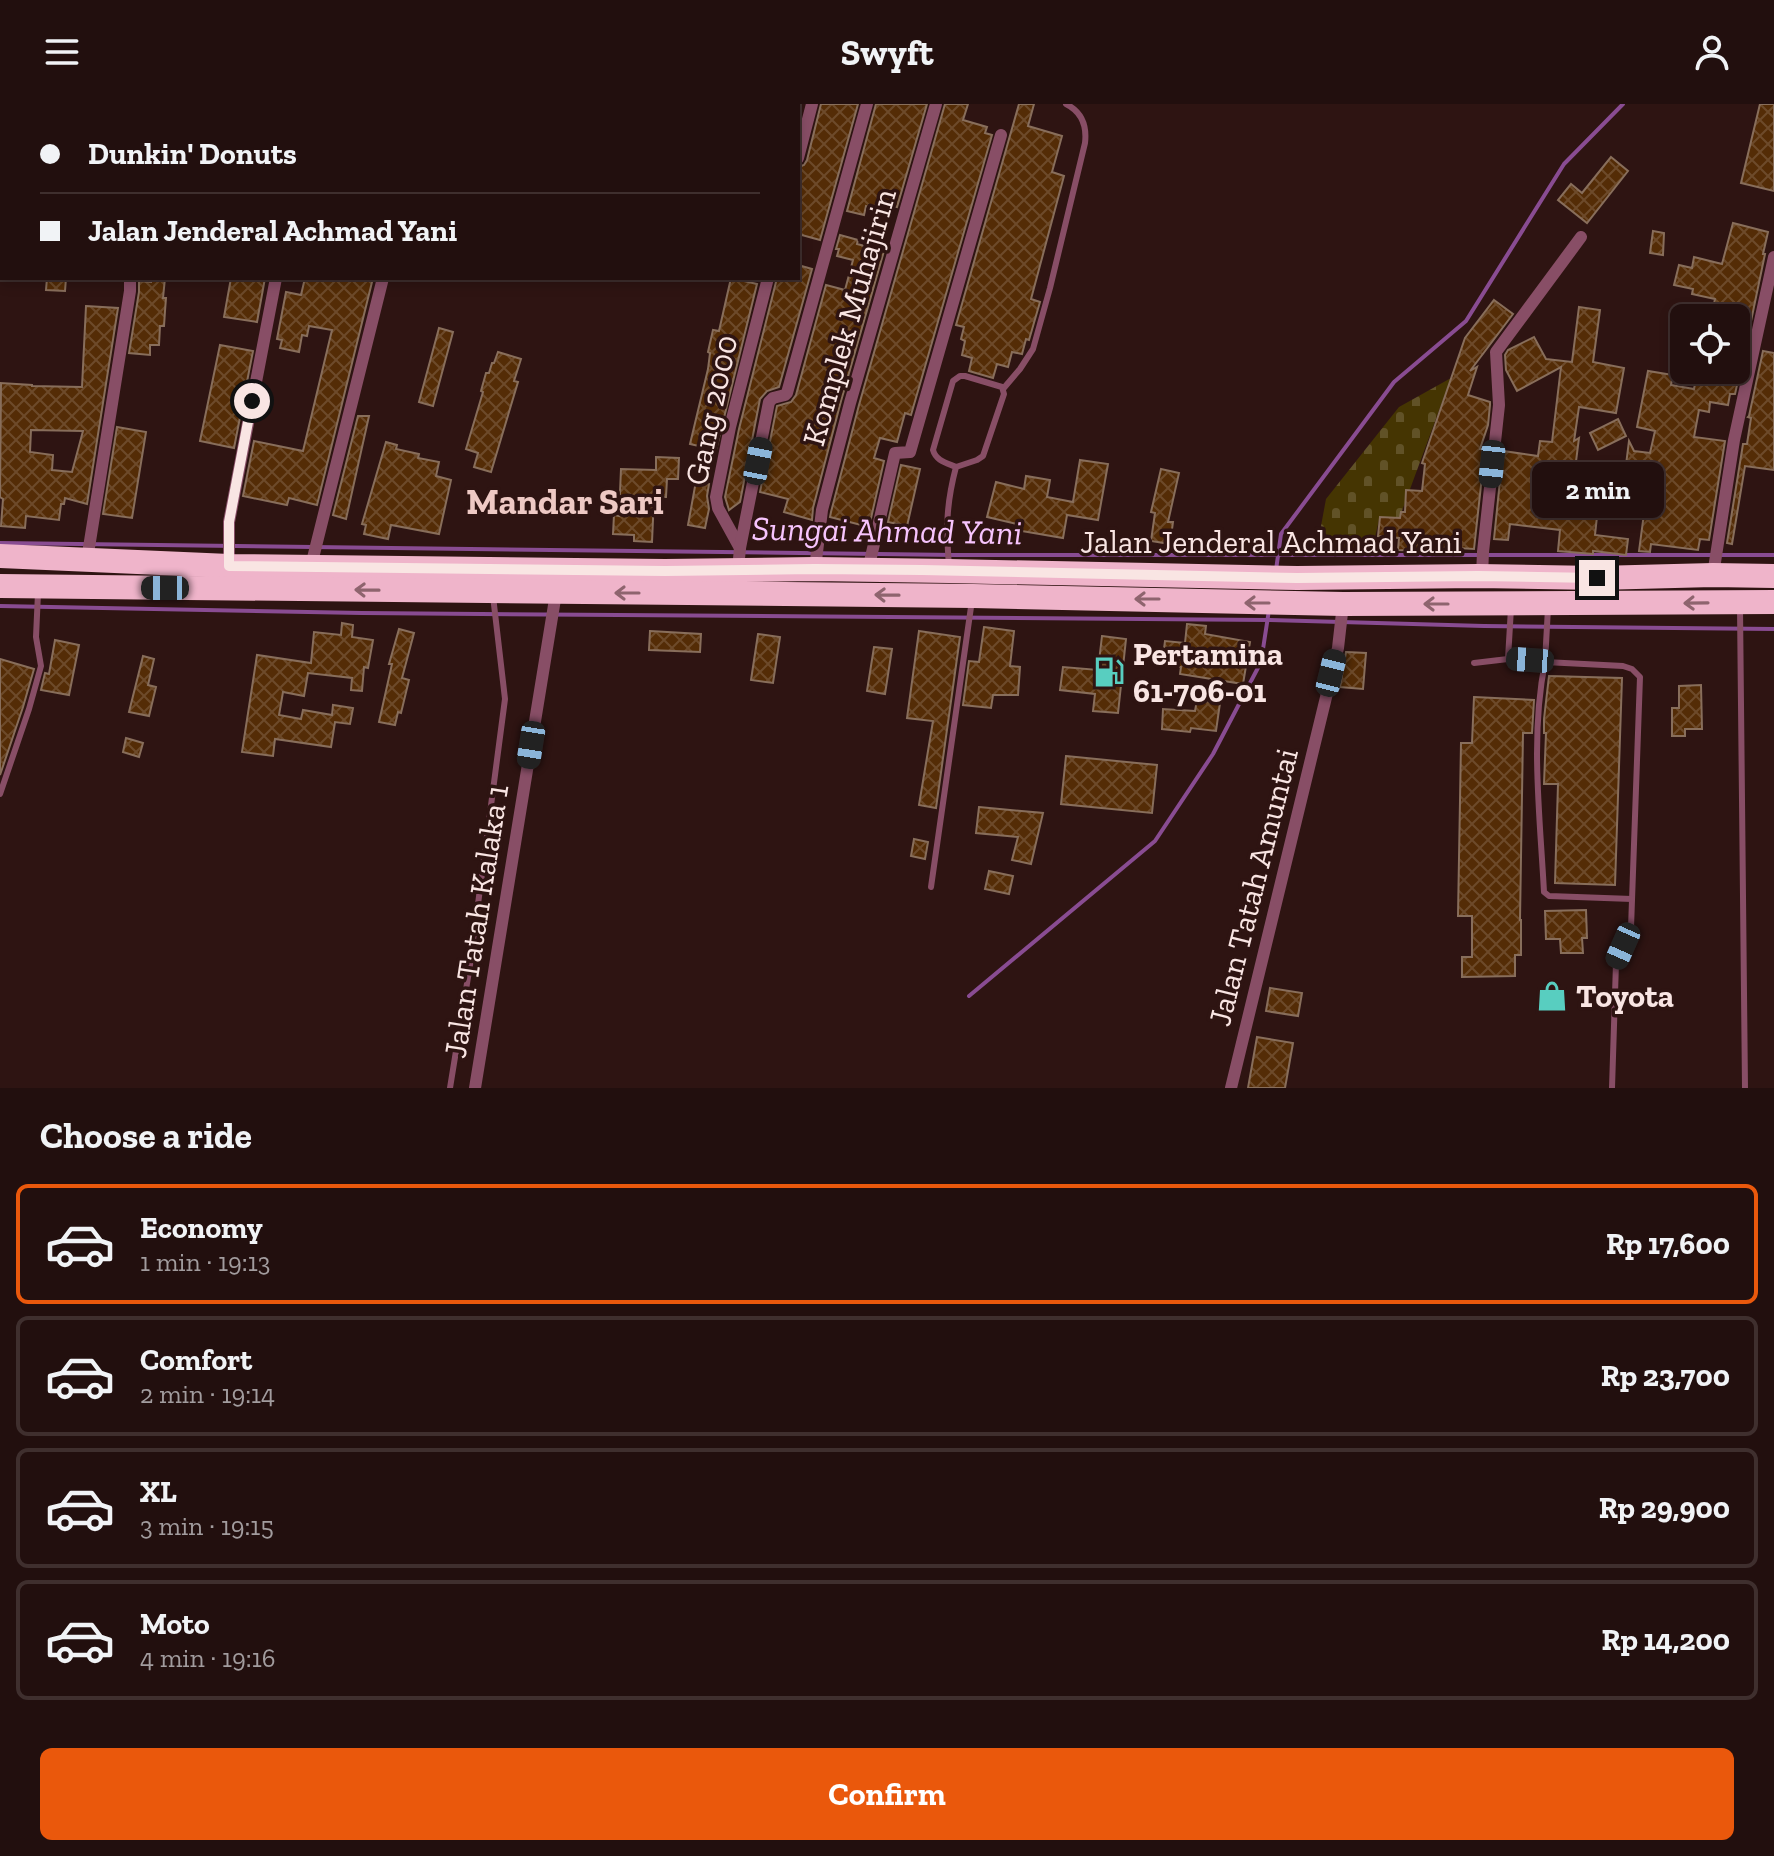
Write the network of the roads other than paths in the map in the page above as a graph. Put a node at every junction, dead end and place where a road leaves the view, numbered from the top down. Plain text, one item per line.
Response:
1 (812, 104) edge
2 (867, 104) edge
3 (936, 104) edge
4 (1066, 104) edge
5 (1001, 135) dead end
6 (800, 150) edge
7 (1581, 237) dead end
8 (1774, 257) edge
9 (130, 280) edge
10 (276, 280) edge
11 (382, 280) edge
12 (767, 280) edge
13 (1003, 389) junction
14 (956, 467) junction
15 (0, 556) edge
16 (816, 558) junction
17 (739, 559) junction
18 (87, 560) junction
19 (870, 560) junction
20 (116, 561) junction
21 (312, 561) junction
22 (1715, 562) junction
23 (1482, 563) junction
24 (949, 565) junction
25 (229, 566) junction
26 (1774, 576) edge
27 (1597, 578) junction
28 (663, 582) junction
29 (0, 586) edge
30 (39, 587) junction
31 (115, 588) junction
32 (493, 599) junction
33 (1774, 602) edge
34 (972, 604) junction
35 (1595, 604) junction
36 (554, 607) junction
37 (1342, 610) junction
38 (1511, 612) junction
39 (1547, 612) junction
40 (1740, 612) junction
41 (1508, 659) junction
42 (1545, 662) junction
43 (1474, 663) dead end
44 (0, 794) edge
45 (931, 887) dead end
46 (1632, 899) junction
47 (450, 1088) edge
48 (475, 1088) edge
49 (1231, 1088) edge
50 (1612, 1088) edge
51 (1745, 1088) edge

1 - 6 street
2 - 17 street
3 - 16 street, Komplek Muhajirin
4 - 13 lane
5 - 19 street
7 - 23 street
8 - 22 street
9 - 18 street
10 - 25 street
11 - 21 street
12 - 17 street, Gang 2000
13 - 14 lane
13 - 14 lane
14 - 24 lane
15 - 18 highway, Jalan Jenderal Achmad Yani
16 - 17 highway, Jalan Jenderal Achmad Yani
16 - 19 highway, Jalan Jenderal Achmad Yani
17 - 28 highway, Jalan Jenderal Achmad Yani
18 - 20 highway, Jalan Jenderal Achmad Yani
19 - 24 highway, Jalan Jenderal Achmad Yani
20 - 25 highway, Jalan Jenderal Achmad Yani
20 - 31 highway
21 - 25 highway, Jalan Jenderal Achmad Yani
21 - 28 highway, Jalan Jenderal Achmad Yani
22 - 26 highway, Jalan Jenderal Achmad Yani
22 - 27 highway, Jalan Jenderal Achmad Yani
23 - 24 highway, Jalan Jenderal Achmad Yani
23 - 27 highway, Jalan Jenderal Achmad Yani
27 - 35 highway
34 -> 28 highway, Jalan Jenderal Achmad Yani
28 -> 36 highway, Jalan Jenderal Achmad Yani
29 - 30 highway, Jalan Jenderal Achmad Yani
30 - 31 highway, Jalan Jenderal Achmad Yani
30 - 44 lane
32 -> 31 highway, Jalan Jenderal Achmad Yani
32 - 36 highway, Jalan Jenderal Achmad Yani
32 - 47 lane
33 - 40 highway, Jalan Jenderal Achmad Yani
37 -> 34 highway, Jalan Jenderal Achmad Yani
34 - 45 lane
35 - 39 highway, Jalan Jenderal Achmad Yani
40 -> 35 highway, Jalan Jenderal Achmad Yani
36 - 48 street, Jalan Tatah Kalaka 1
38 -> 37 highway, Jalan Jenderal Achmad Yani
37 - 49 street, Jalan Tatah Amuntai
38 - 39 highway, Jalan Jenderal Achmad Yani
38 - 41 lane
39 - 42 lane
40 - 51 lane
41 - 42 lane
41 - 43 lane
42 - 46 lane
42 - 46 lane
46 - 50 lane

